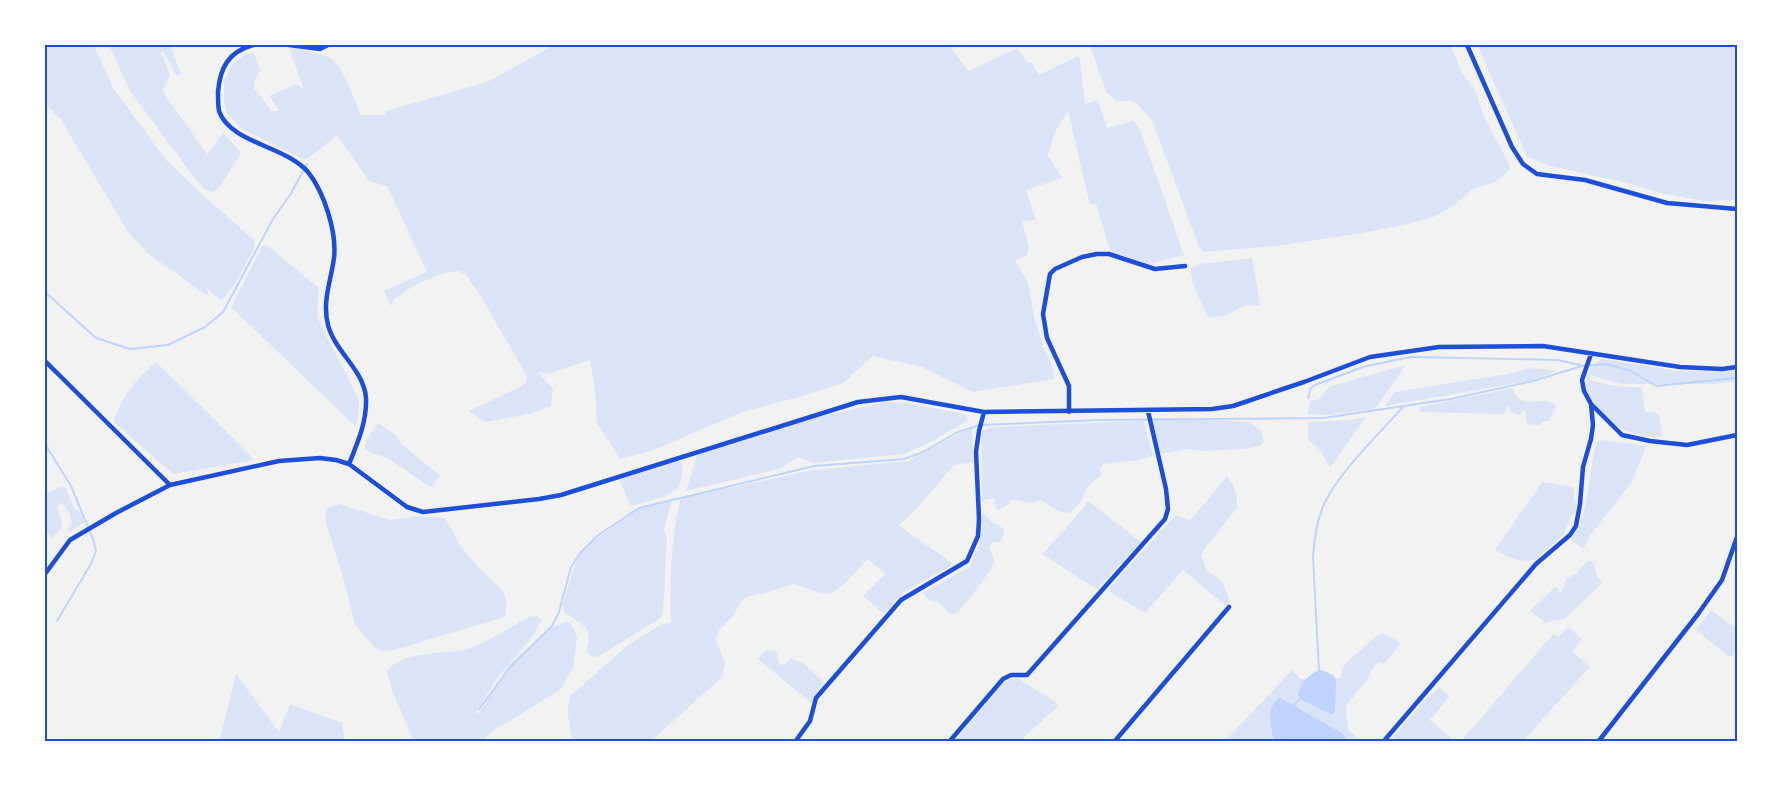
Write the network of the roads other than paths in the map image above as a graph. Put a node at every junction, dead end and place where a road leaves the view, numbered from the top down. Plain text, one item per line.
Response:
1 (253, 45) edge
2 (289, 45) edge
3 (328, 45) edge
4 (1467, 45) edge
5 (1737, 209) edge
6 (1185, 266) dead end
7 (1591, 354) junction
8 (45, 362) edge
9 (1737, 367) edge
10 (1591, 404) junction
11 (1148, 411) junction
12 (984, 412) junction
13 (1069, 412) junction
14 (1737, 435) edge
15 (349, 464) junction
16 (170, 485) junction
17 (1737, 537) edge
18 (45, 574) edge
19 (1228, 607) dead end
20 (795, 742) edge
21 (949, 742) edge
22 (1114, 742) edge
23 (1383, 742) edge
24 (1598, 742) edge

1 - 15 street
2 - 3 street
4 - 5 street
6 - 13 street
7 - 9 street
7 - 10 street
7 - 11 street
8 - 16 street
10 - 14 street
10 - 23 street
11 - 13 street
11 - 21 street
12 - 13 street
12 - 15 street
12 - 20 street
15 - 16 street
16 - 18 street
17 - 24 street
19 - 22 street

